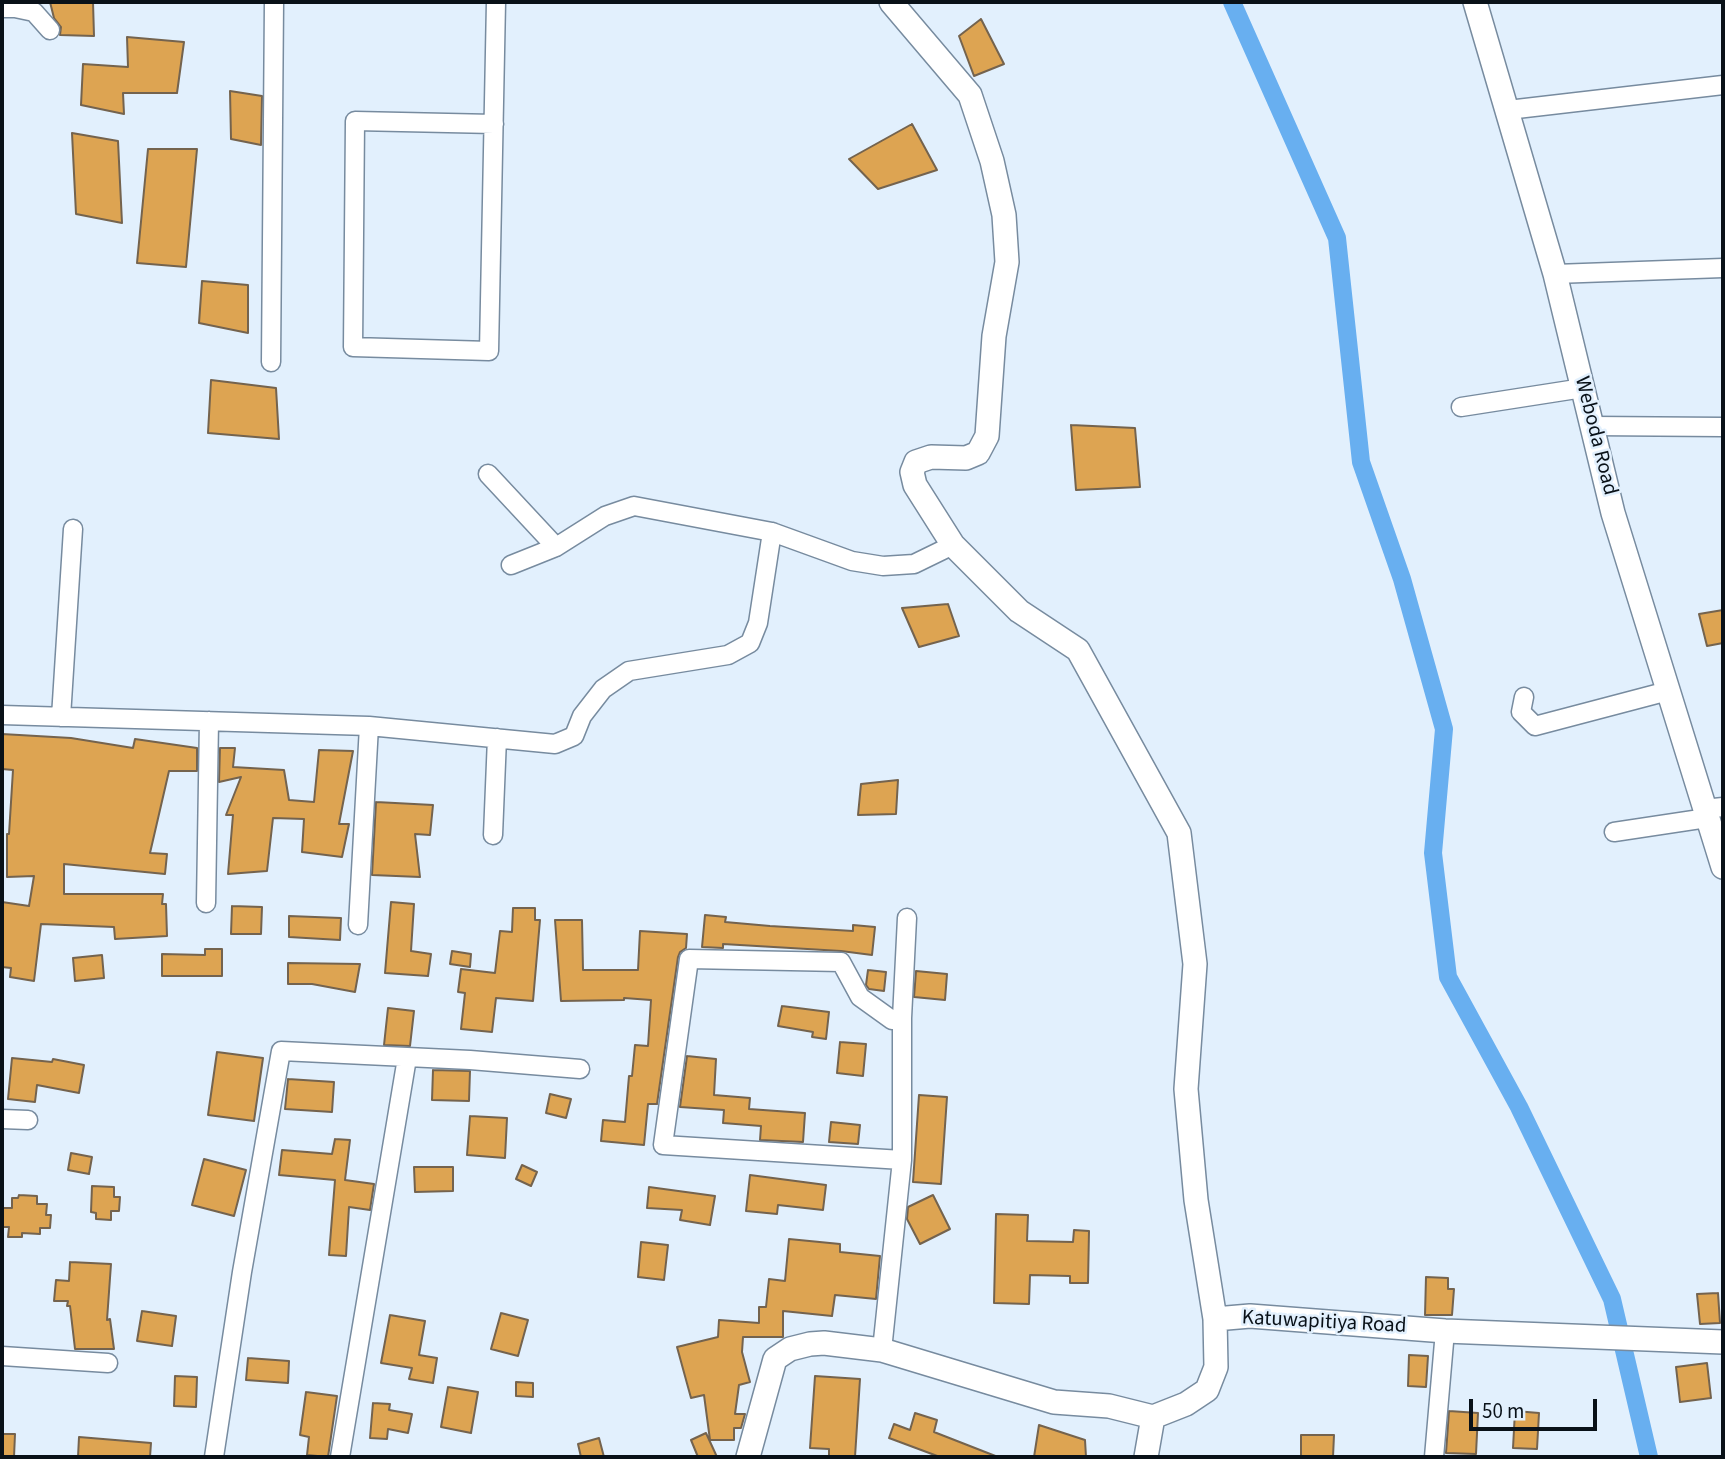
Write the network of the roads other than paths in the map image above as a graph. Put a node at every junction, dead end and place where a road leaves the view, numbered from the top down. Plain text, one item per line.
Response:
1 (274, 2) edge
2 (496, 2) edge
3 (891, 2) edge
4 (1475, 2) edge
5 (2, 8) edge
6 (50, 30) dead end
7 (1723, 85) edge
8 (1508, 110) junction
9 (494, 124) junction
10 (1723, 268) edge
11 (1555, 274) junction
12 (271, 362) dead end
13 (1583, 388) junction
14 (1461, 407) dead end
15 (1592, 426) junction
16 (1723, 427) edge
17 (488, 474) dead end
18 (73, 529) dead end
19 (772, 532) junction
20 (953, 545) junction
21 (556, 547) junction
22 (511, 565) dead end
23 (1668, 691) junction
24 (1524, 697) dead end
25 (2, 715) edge
26 (61, 717) junction
27 (209, 722) junction
28 (369, 726) junction
29 (497, 738) junction
30 (1712, 811) edge
31 (1614, 832) dead end
32 (493, 835) dead end
33 (1723, 867) edge
34 (206, 903) dead end
35 (907, 918) dead end
36 (358, 925) dead end
37 (902, 1018) junction
38 (407, 1058) junction
39 (580, 1069) dead end
40 (2, 1119) edge
41 (28, 1120) dead end
42 (902, 1160) junction
43 (1215, 1319) junction
44 (1445, 1331) junction
45 (1723, 1342) edge
46 (882, 1350) junction
47 (2, 1356) edge
48 (108, 1363) dead end
49 (1153, 1417) junction
50 (214, 1457) edge
51 (340, 1457) edge
52 (748, 1457) edge
53 (1146, 1457) edge
54 (1434, 1457) edge

1 - 12 street
2 - 9 street
3 - 20 street
4 - 8 street, Weboda Road
5 - 6 street
7 - 8 street
8 - 11 street, Weboda Road
9 - 9 street
10 - 11 street
11 - 13 street, Weboda Road
13 - 14 street
13 - 15 street, Weboda Road
15 - 16 street
15 - 23 street, Weboda Road
17 - 21 street
18 - 26 street
19 - 20 street
19 - 21 street
19 - 29 street
20 - 43 street
21 - 22 street
23 - 24 street
23 - 30 street, Weboda Road
25 - 26 street
26 - 27 street
27 - 28 street
27 - 34 street
28 - 29 street
28 - 36 street
29 - 32 street
30 - 31 street
30 - 33 street, Weboda Road
35 - 37 street
37 - 42 street
37 - 42 street
38 - 39 street
38 - 50 street
38 - 51 street
40 - 41 street
42 - 46 street
43 - 44 street, Katuwapitiya Road
43 - 49 street, Katuwapitiya Road
44 - 45 street, Katuwapitiya Road
44 - 54 street
46 - 49 street
46 - 52 street
47 - 48 street
49 - 53 street

